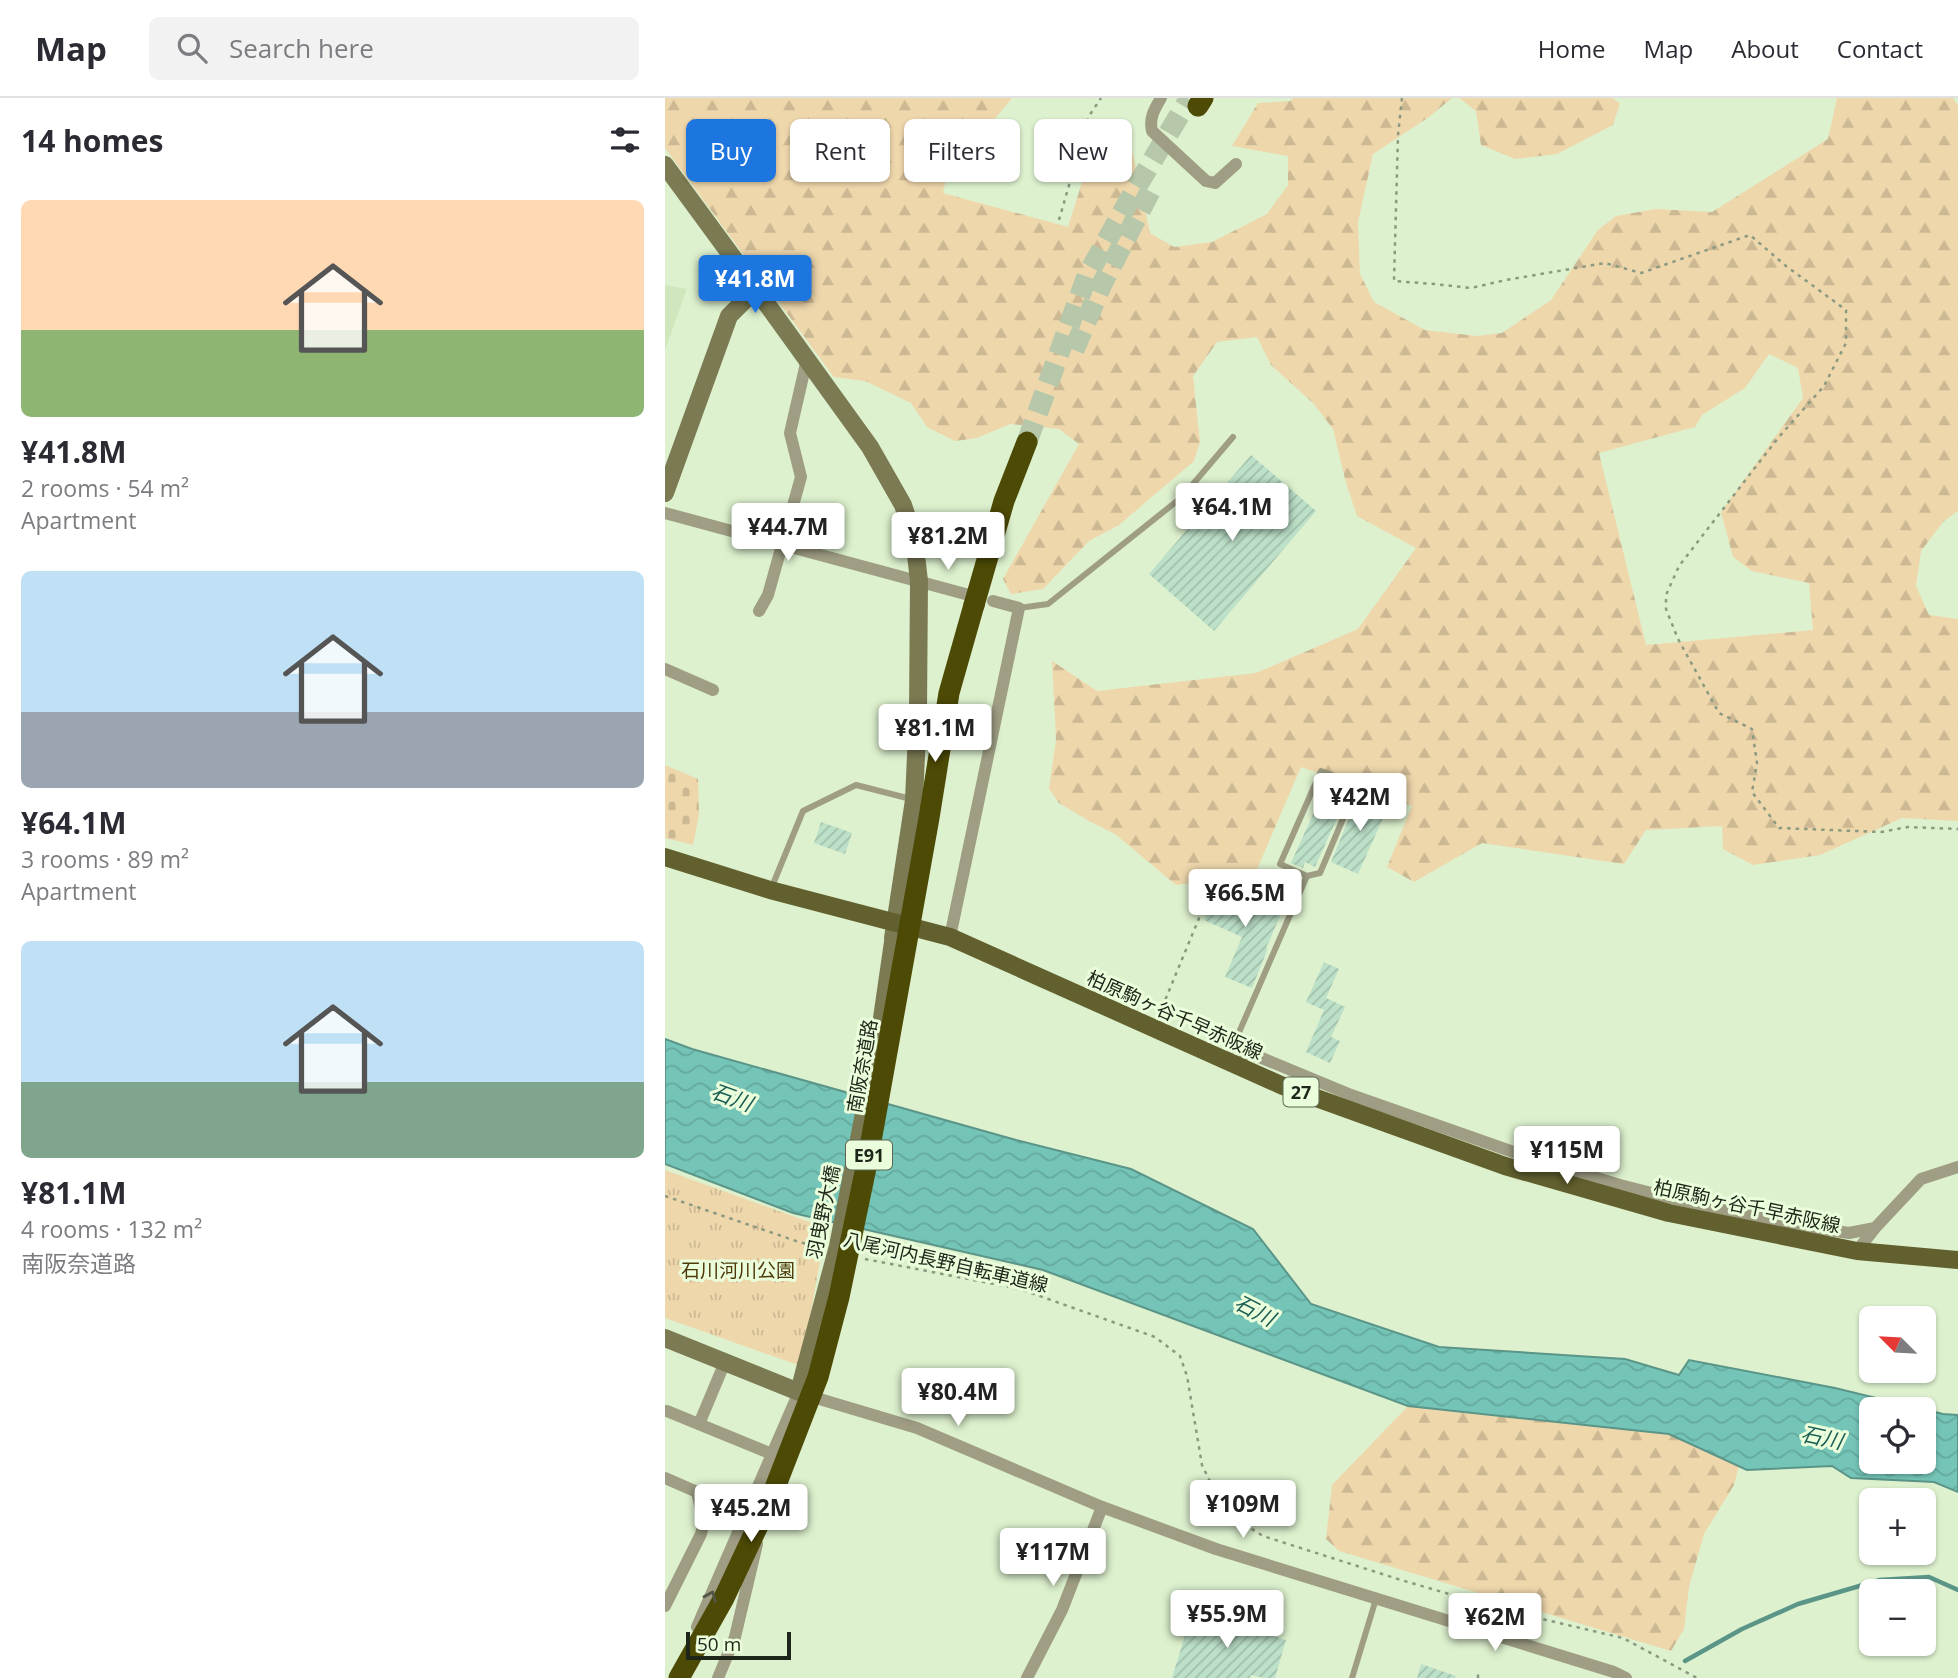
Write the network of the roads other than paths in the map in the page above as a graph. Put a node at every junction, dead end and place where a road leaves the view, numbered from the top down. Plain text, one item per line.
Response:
1 (1161, 98) edge
2 (1236, 164) dead end
3 (665, 165) edge
4 (756, 289) junction
5 (807, 359) junction
6 (1233, 437) dead end
7 (1031, 444) tunnel mouth
8 (665, 494) edge
9 (665, 513) edge
10 (783, 544) junction
11 (919, 581) junction
12 (980, 602) junction
13 (1019, 608) junction
14 (759, 611) dead end
15 (665, 669) edge
16 (713, 690) dead end
17 (1346, 780) dead end
18 (1359, 781) dead end
19 (913, 800) junction
20 (665, 857) edge
21 (1307, 876) junction
22 (770, 890) junction
23 (896, 923) junction
24 (950, 937) junction
25 (1232, 1064) junction
26 (1958, 1167) edge
27 (1875, 1228) junction
28 (1857, 1251) junction
29 (1958, 1260) edge
30 (665, 1338) edge
31 (725, 1362) junction
32 (799, 1392) junction
33 (667, 1411) dead end
34 (699, 1424) junction
35 (772, 1454) junction
36 (666, 1482) edge
37 (1102, 1507) junction
38 (1376, 1600) junction
39 (665, 1606) edge
40 (668, 1678) edge
41 (679, 1678) edge
42 (689, 1678) edge
43 (719, 1678) edge
44 (1027, 1678) edge
45 (1352, 1678) edge
46 (1626, 1678) edge

1 - 2 street
3 - 4 street, 羽曳野大橋
4 - 5 street, 羽曳野大橋
4 - 8 street
5 - 10 street
5 - 11 street, 羽曳野大橋
6 - 13 lane
7 - 12 highway, 南阪奈道路 / E91
9 - 10 street
10 - 11 street
10 - 14 street
11 - 12 street
11 - 19 street, 羽曳野大橋
12 - 13 street
12 - 41 highway, 南阪奈道路 / E91, bridge
12 - 42 highway, 南阪奈道路 / E91
13 - 24 street
15 - 16 street
17 - 21 lane
18 - 21 lane
19 - 22 lane
19 - 23 street, 羽曳野大橋
20 - 22 main road, 柏原駒ヶ谷千早赤阪線 / 27
21 - 25 lane
22 - 23 main road, 柏原駒ヶ谷千早赤阪線 / 27
23 - 24 main road, 柏原駒ヶ谷千早赤阪線 / 27
23 - 32 street, 羽曳野大橋, bridge
24 - 25 main road, 柏原駒ヶ谷千早赤阪線 / 27
25 - 27 street
25 - 28 main road, 柏原駒ヶ谷千早赤阪線 / 27
26 - 27 street
27 - 28 street
28 - 29 main road, 柏原駒ヶ谷千早赤阪線 / 27
30 - 31 street
31 - 32 street
31 - 34 street
32 - 35 street
32 - 37 street
32 - 43 street
33 - 34 street
34 - 35 street
40 -> 35 street
36 - 39 street
37 - 38 street
37 - 44 street
38 - 45 lane
38 - 46 street

